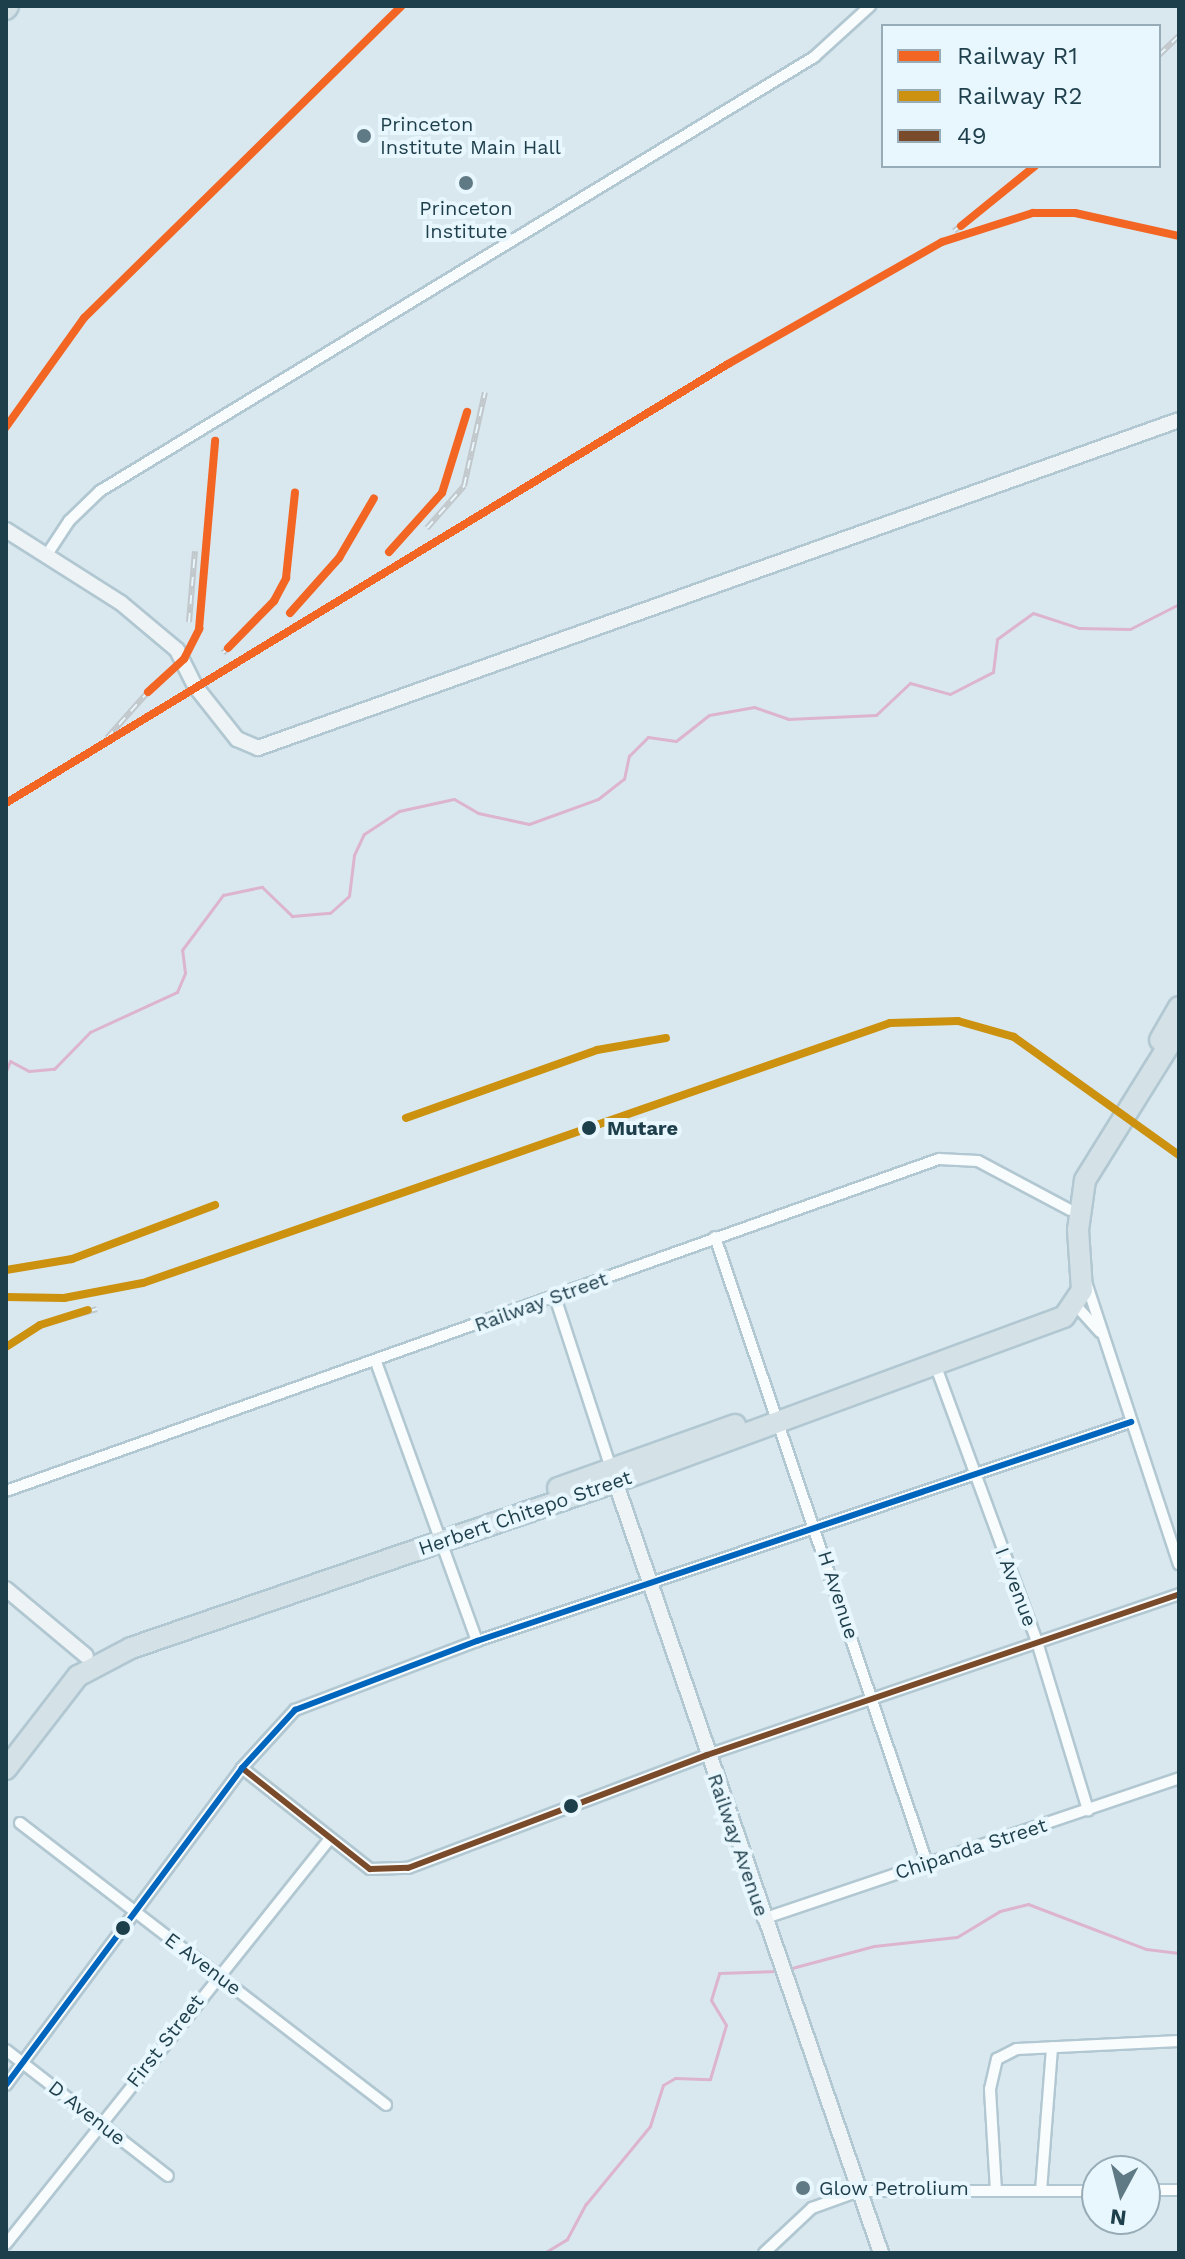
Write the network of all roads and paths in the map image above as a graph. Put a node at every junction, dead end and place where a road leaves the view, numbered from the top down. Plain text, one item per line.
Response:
1 (870, 6) edge
2 (1179, 420) edge
3 (6, 530) edge
4 (46, 556) junction
5 (1179, 1007) edge
6 (1179, 1029) edge
7 (1070, 1210) junction
8 (715, 1237) junction
9 (1083, 1275) junction
10 (555, 1297) junction
11 (1072, 1301) junction
12 (1106, 1340) junction
13 (376, 1362) junction
14 (936, 1367) junction
15 (778, 1417) junction
16 (1131, 1422) junction
17 (972, 1474) junction
18 (613, 1475) junction
19 (6, 1491) edge
20 (816, 1528) junction
21 (435, 1537) junction
22 (1179, 1564) edge
23 (649, 1582) junction
24 (6, 1589) edge
25 (1179, 1594) edge
26 (477, 1641) junction
27 (1037, 1642) junction
28 (86, 1656) junction
29 (872, 1698) junction
30 (6, 1749) edge
31 (707, 1755) junction
32 (242, 1768) junction
33 (6, 1769) edge
34 (1179, 1778) edge
35 (1088, 1810) junction
36 (20, 1823) dead end
37 (328, 1841) junction
38 (927, 1863) junction
39 (137, 1913) junction
40 (763, 1919) junction
41 (217, 1975) junction
42 (1179, 2041) edge
43 (1052, 2047) junction
44 (6, 2050) edge
45 (23, 2063) junction
46 (6, 2085) edge
47 (386, 2105) dead end
48 (102, 2124) junction
49 (168, 2176) dead end
50 (859, 2191) junction
51 (996, 2191) junction
52 (1041, 2191) junction
53 (1081, 2191) edge
54 (6, 2244) edge
55 (764, 2253) edge
56 (881, 2253) edge

1 - 4 street
2 - 4 street
3 - 4 street
5 - 7 highway
6 - 9 highway
7 - 8 street, Railway Street
7 - 11 highway
8 - 10 street, Railway Street
8 - 15 street, H Avenue
9 - 11 highway
9 - 12 street
10 - 13 street, Railway Street
10 - 18 street, Railway Avenue
11 - 12 street
11 - 14 highway, Herbert Chitepo Street
11 - 15 highway, Herbert Chitepo Street
12 - 16 street
13 - 19 street, Railway Street
13 - 21 street
14 - 15 highway, Herbert Chitepo Street
14 - 17 street, I Avenue
15 - 18 highway, Herbert Chitepo Street
15 - 20 street, H Avenue
16 - 17 street
16 - 22 street
17 - 20 street
17 - 27 street, I Avenue
18 - 21 highway, Herbert Chitepo Street
18 - 23 street, Railway Avenue
20 - 23 street
20 - 29 street, H Avenue
21 - 26 street
21 - 28 highway, Herbert Chitepo Street
21 - 33 highway, Herbert Chitepo Street
23 - 26 street
23 - 31 street, Railway Avenue
24 - 28 street
25 - 27 street
26 - 32 street
27 - 29 street
27 - 35 street, I Avenue
28 - 30 highway, Herbert Chitepo Street
29 - 31 street
29 - 38 street, H Avenue
31 - 37 street
31 - 40 street, Railway Avenue
32 - 37 street
32 - 39 street
34 - 35 street, Chipanda Street
35 - 38 street, Chipanda Street
36 - 39 street, E Avenue
37 - 41 street, First Street
38 - 40 street, Chipanda Street
39 - 41 street, E Avenue
39 - 45 street
40 - 50 street, Railway Avenue
41 - 47 street, E Avenue
41 - 48 street, First Street
42 - 43 street
43 - 51 street
43 - 52 street
44 - 45 street, D Avenue
45 - 46 street
45 - 48 street, D Avenue
48 - 49 street, D Avenue
48 - 54 street, First Street
50 - 51 street
50 - 55 street
50 - 56 street, Railway Avenue
51 - 52 street
52 - 53 street

